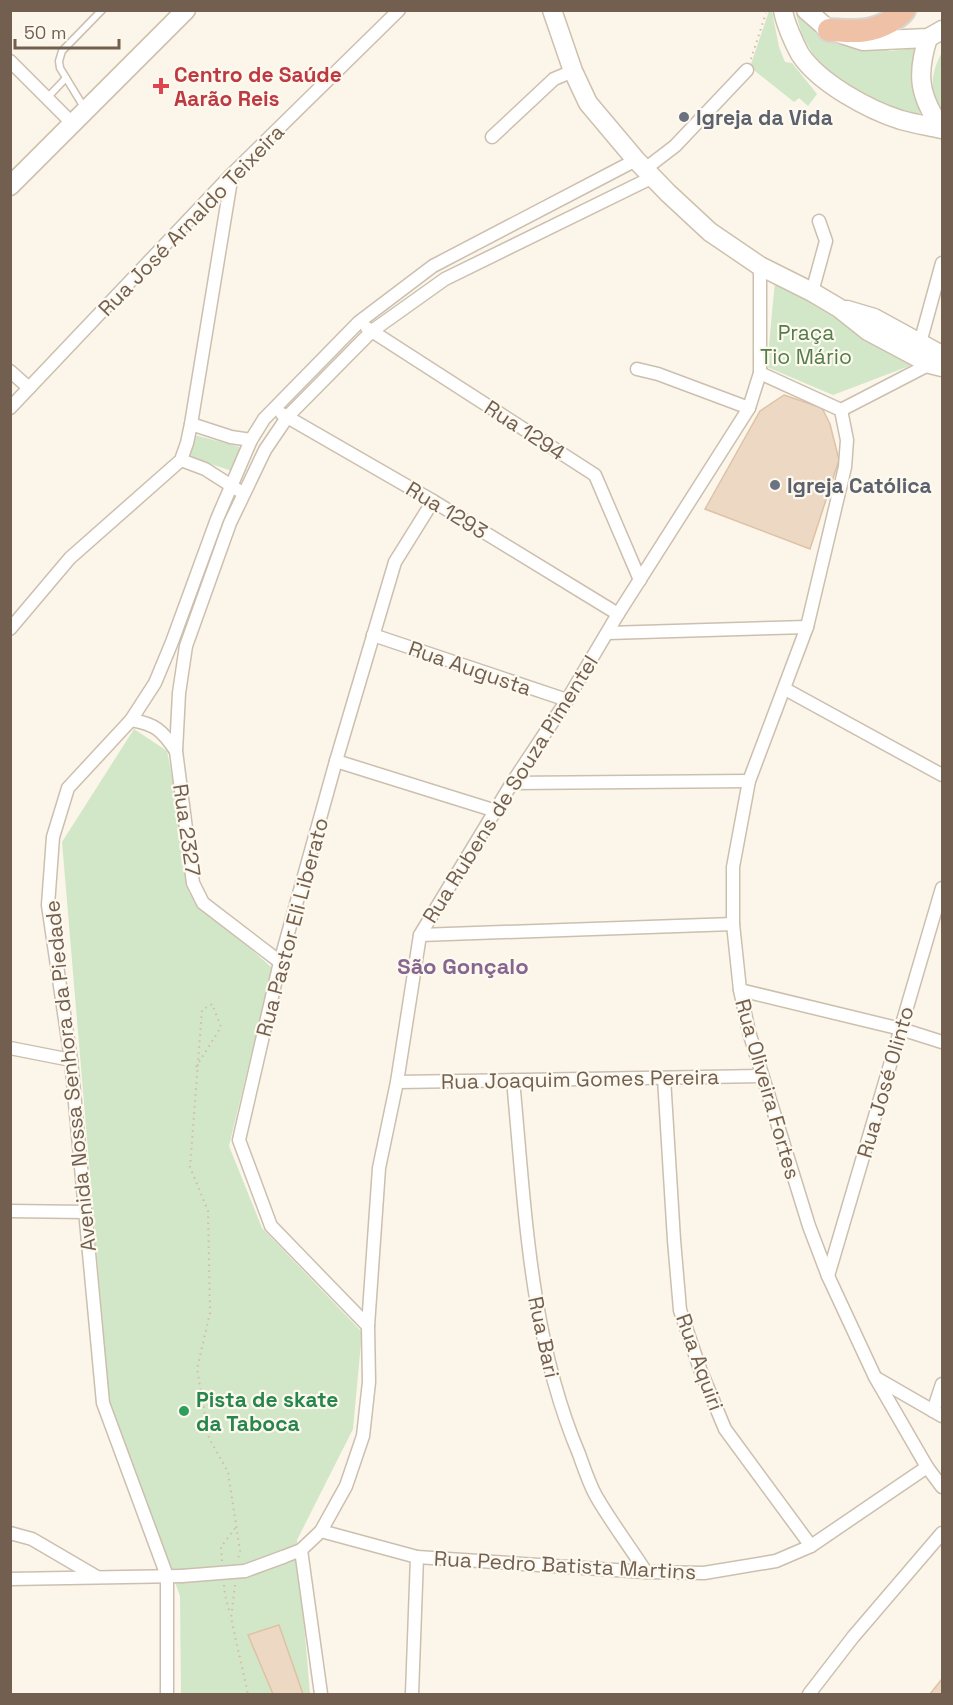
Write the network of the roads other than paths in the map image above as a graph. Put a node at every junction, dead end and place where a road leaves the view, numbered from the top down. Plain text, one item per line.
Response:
1 (102, 10) edge
2 (186, 10) edge
3 (399, 10) edge
4 (552, 10) edge
5 (783, 10) edge
6 (806, 10) edge
7 (904, 10) edge
8 (829, 30) junction
9 (935, 34) edge
10 (10, 61) edge
11 (747, 70) road end
12 (573, 71) junction
13 (66, 78) junction
14 (47, 98) junction
15 (86, 110) junction
16 (72, 123) junction
17 (942, 129) edge
18 (492, 137) dead end
19 (645, 169) junction
20 (232, 174) junction
21 (10, 186) edge
22 (819, 221) dead end
23 (942, 263) edge
24 (760, 266) junction
25 (812, 292) junction
26 (840, 308) junction
27 (359, 321) junction
28 (372, 332) junction
29 (920, 343) junction
30 (938, 360) edge
31 (637, 369) dead end
32 (10, 371) edge
33 (760, 373) junction
34 (29, 388) junction
35 (10, 408) edge
36 (749, 408) junction
37 (273, 410) junction
38 (841, 410) junction
39 (288, 416) junction
40 (191, 424) junction
41 (251, 440) junction
42 (180, 460) junction
43 (232, 488) junction
44 (244, 493) junction
45 (433, 501) junction
46 (640, 580) junction
47 (618, 614) junction
48 (807, 627) junction
49 (10, 629) edge
50 (608, 633) junction
51 (373, 635) junction
52 (785, 689) junction
53 (567, 700) junction
54 (131, 720) junction
55 (177, 730) junction
56 (164, 734) junction
57 (176, 751) junction
58 (336, 761) junction
59 (942, 775) edge
60 (749, 781) junction
61 (512, 783) junction
62 (496, 811) junction
63 (942, 888) edge
64 (734, 924) junction
65 (420, 935) junction
66 (280, 962) junction
67 (740, 990) junction
68 (901, 1029) junction
69 (942, 1042) edge
70 (10, 1048) edge
71 (71, 1060) junction
72 (762, 1076) junction
73 (664, 1078) junction
74 (513, 1080) junction
75 (397, 1082) junction
76 (10, 1211) edge
77 (86, 1212) junction
78 (828, 1276) junction
79 (368, 1326) junction
80 (875, 1377) junction
81 (942, 1384) edge
82 (938, 1413) edge
83 (927, 1467) junction
84 (942, 1487) edge
85 (321, 1531) junction
86 (10, 1533) edge
87 (942, 1533) edge
88 (811, 1546) junction
89 (301, 1550) junction
90 (417, 1557) junction
91 (646, 1572) junction
92 (167, 1576) junction
93 (99, 1577) junction
94 (10, 1579) edge
95 (167, 1695) edge
96 (321, 1695) edge
97 (412, 1695) edge
98 (809, 1695) edge

1 - 13 lane
2 - 15 main road
3 - 20 street, Rua José Arnaldo Teixeira
4 - 12 main road
5 - 17 main road
6 - 8 main road
7 - 8 highway
8 - 9 main road
9 - 17 main road
10 - 14 street
11 - 19 street
12 - 18 street
12 - 19 main road
13 - 14 lane
13 - 15 lane
14 - 16 street
15 - 16 main road
16 - 21 main road
19 - 24 main road
19 - 27 street, Avenida Nossa Senhora da Piedade
19 - 28 street
20 - 34 street, Rua José Arnaldo Teixeira
20 - 40 street
22 - 25 street
23 - 29 street
24 - 25 main road
24 - 33 street, Rua Rubens de Souza Pimentel
25 - 26 main road
26 - 29 main road
26 - 30 main road
27 - 28 street, Rua 1294
27 - 37 street, Avenida Nossa Senhora da Piedade
28 - 39 street
28 - 46 street, Rua 1294
29 - 30 main road
30 - 38 street
31 - 36 street
32 - 34 street
33 - 36 street, Rua Rubens de Souza Pimentel
33 - 38 street
34 - 35 street, Rua José Arnaldo Teixeira
36 - 46 street, Rua Rubens de Souza Pimentel
37 - 39 street, Rua 1293
37 - 41 street, Avenida Nossa Senhora da Piedade
38 - 48 street, Rua Oliveira Fortes
39 - 44 street
39 - 45 street, Rua 1293
40 - 41 street
40 - 42 street
41 - 43 street, Avenida Nossa Senhora da Piedade
42 - 43 street
42 - 49 street
43 - 44 street
43 - 54 street, Avenida Nossa Senhora da Piedade
44 - 55 street
45 - 47 street, Rua 1293
45 - 51 street, Rua Pastor Eli Liberato
46 - 47 street, Rua Rubens de Souza Pimentel
47 - 50 street, Rua Rubens de Souza Pimentel
48 - 50 street
48 - 52 street, Rua Oliveira Fortes
50 - 53 street, Rua Rubens de Souza Pimentel
51 - 53 street, Rua Augusta
51 - 58 street, Rua Pastor Eli Liberato
52 - 59 street
52 - 60 street, Rua Oliveira Fortes
53 - 61 street, Rua Rubens de Souza Pimentel
54 - 56 street, Rua 2327
54 - 71 street, Avenida Nossa Senhora da Piedade
55 - 56 street
55 - 57 street
56 - 57 street, Rua 2327
57 - 66 street, Rua 2327
58 - 62 street
58 - 66 street, Rua Pastor Eli Liberato
60 - 61 street
60 - 64 street, Rua Oliveira Fortes
61 - 62 street, Rua Rubens de Souza Pimentel
62 - 65 street, Rua Rubens de Souza Pimentel
63 - 68 street, Rua José Olinto
64 - 65 street
64 - 67 street, Rua Oliveira Fortes
65 - 75 street, Rua Rubens de Souza Pimentel
66 - 79 street, Rua Pastor Eli Liberato
67 - 68 street
67 - 72 street, Rua Oliveira Fortes
68 - 69 street
68 - 78 street, Rua José Olinto
70 - 71 street
71 - 77 street, Avenida Nossa Senhora da Piedade
72 - 73 street, Rua Joaquim Gomes Pereira
72 - 78 street, Rua Oliveira Fortes
73 - 74 street, Rua Joaquim Gomes Pereira
73 - 88 street, Rua Aquiri
74 - 75 street, Rua Joaquim Gomes Pereira
74 - 91 street, Rua Bari
75 - 79 street, Rua Rubens de Souza Pimentel
76 - 77 street
77 - 92 street, Avenida Nossa Senhora da Piedade
78 - 80 street, Rua Oliveira Fortes
79 - 85 street, Rua Rubens de Souza Pimentel
80 - 82 street
80 - 83 street, Rua Oliveira Fortes
81 - 82 street
83 - 84 street, Rua Oliveira Fortes
83 - 88 street, Rua Pedro Batista Martins
85 - 89 street, Rua Rubens de Souza Pimentel
85 - 90 street, Rua Pedro Batista Martins
86 - 93 street
87 - 98 street
88 - 91 street, Rua Pedro Batista Martins
89 - 92 street, Rua Rubens de Souza Pimentel, bridge
89 - 96 street
90 - 91 street, Rua Pedro Batista Martins
90 - 97 street
92 - 93 street, Rua Rubens de Souza Pimentel
92 - 95 street, Avenida Nossa Senhora da Piedade
93 - 94 street, Rua Rubens de Souza Pimentel

